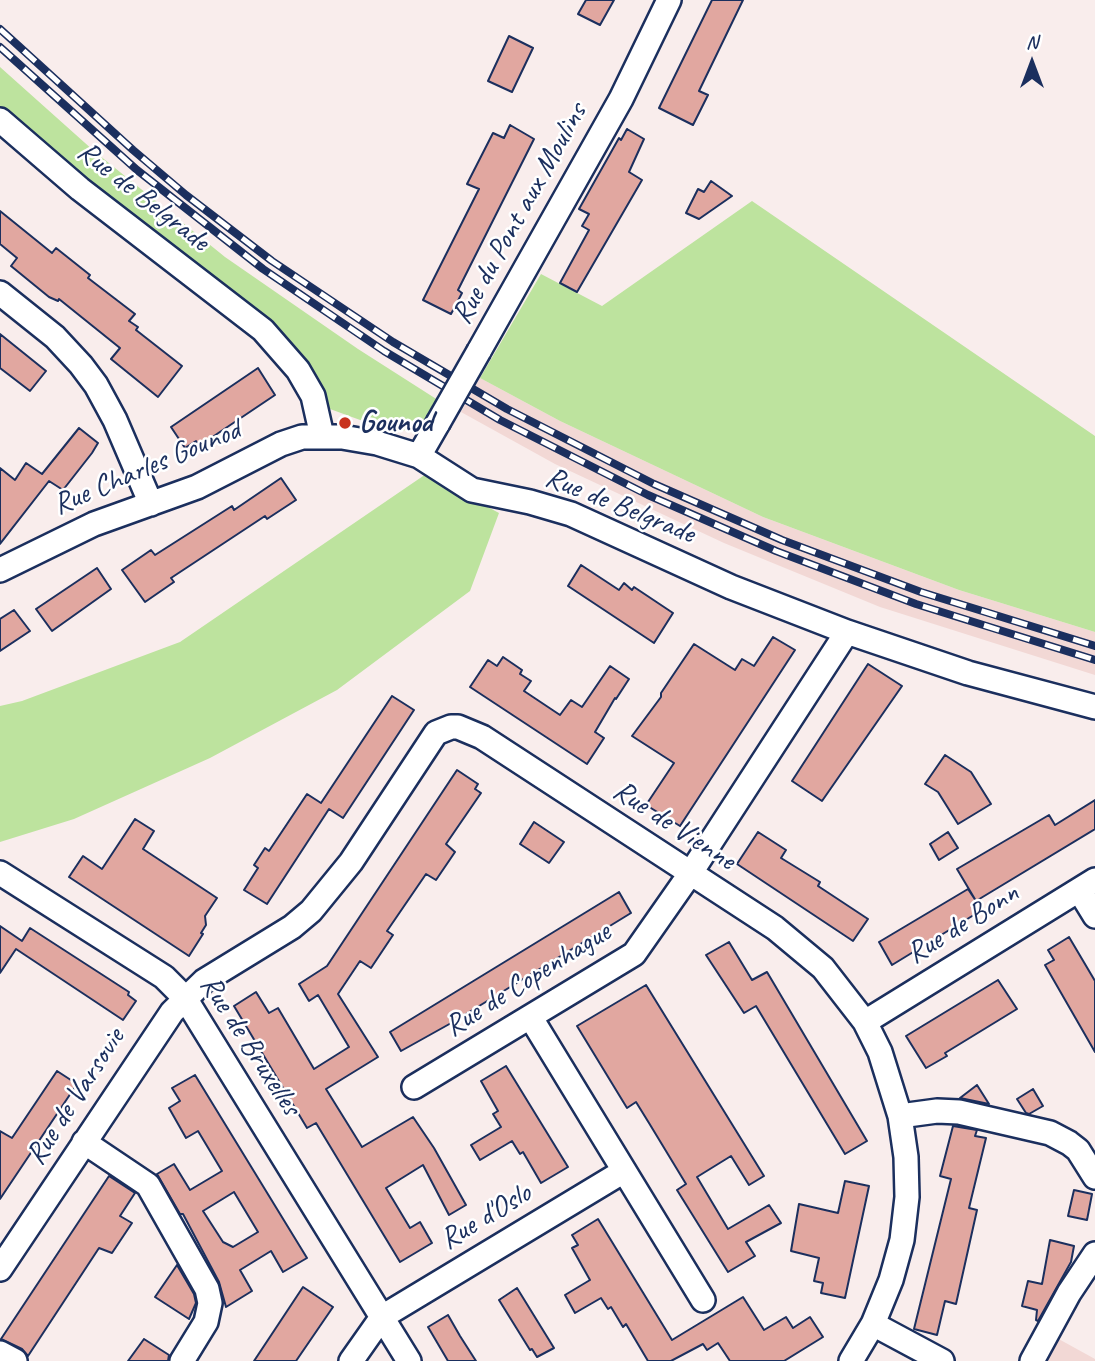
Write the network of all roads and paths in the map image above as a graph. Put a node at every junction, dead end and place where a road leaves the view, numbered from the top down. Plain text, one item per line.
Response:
1 (669, 0) edge
2 (0, 120) edge
3 (0, 293) edge
4 (322, 436) junction
5 (419, 456) junction
6 (150, 505) junction
7 (0, 570) edge
8 (847, 632) junction
9 (1095, 708) edge
10 (0, 873) edge
11 (690, 874) junction
12 (1087, 885) edge
13 (1095, 916) edge
14 (185, 998) junction
15 (531, 1018) junction
16 (865, 1022) junction
17 (414, 1087) dead end
18 (900, 1115) junction
19 (84, 1142) junction
20 (624, 1171) junction
21 (1095, 1177) edge
22 (1095, 1254) edge
23 (0, 1269) edge
24 (703, 1300) dead end
25 (382, 1317) junction
26 (873, 1324) junction
27 (0, 1353) edge
28 (15, 1361) edge
29 (182, 1361) edge
30 (351, 1361) edge
31 (409, 1361) edge
32 (851, 1361) edge
33 (942, 1361) edge
34 (1032, 1361) edge

1 - 5 street, Rue du Pont aux Moulins, bridge
2 - 4 street, Rue de Belgrade
3 - 6 street
4 - 5 street, Rue de Belgrade
4 - 6 street, Rue Charles Gounod
5 - 8 street, Rue de Belgrade
6 - 7 street, Rue Charles Gounod
8 - 9 street, Rue de Belgrade
8 - 11 street, Rue de Copenhague
10 - 14 street, Rue de Bruxelles
11 - 14 street, Rue de Vienne
11 - 15 street, Rue de Copenhague
11 - 16 street, Rue de Vienne
12 - 13 street
12 - 16 street, Rue de Bonn
14 - 19 street, Rue de Varsovie
14 - 25 street, Rue de Bruxelles
15 - 17 street, Rue de Copenhague
15 - 20 street
16 - 18 street, Rue de Vienne
18 - 21 street
18 - 26 street, Rue de Vienne
19 - 23 street, Rue de Varsovie
19 - 29 street
20 - 24 street
20 - 25 street, Rue d'Oslo
22 - 34 street
25 - 30 street
25 - 31 street, Rue de Bruxelles
26 - 32 street, Rue de Vienne
26 - 33 street
27 - 28 street

